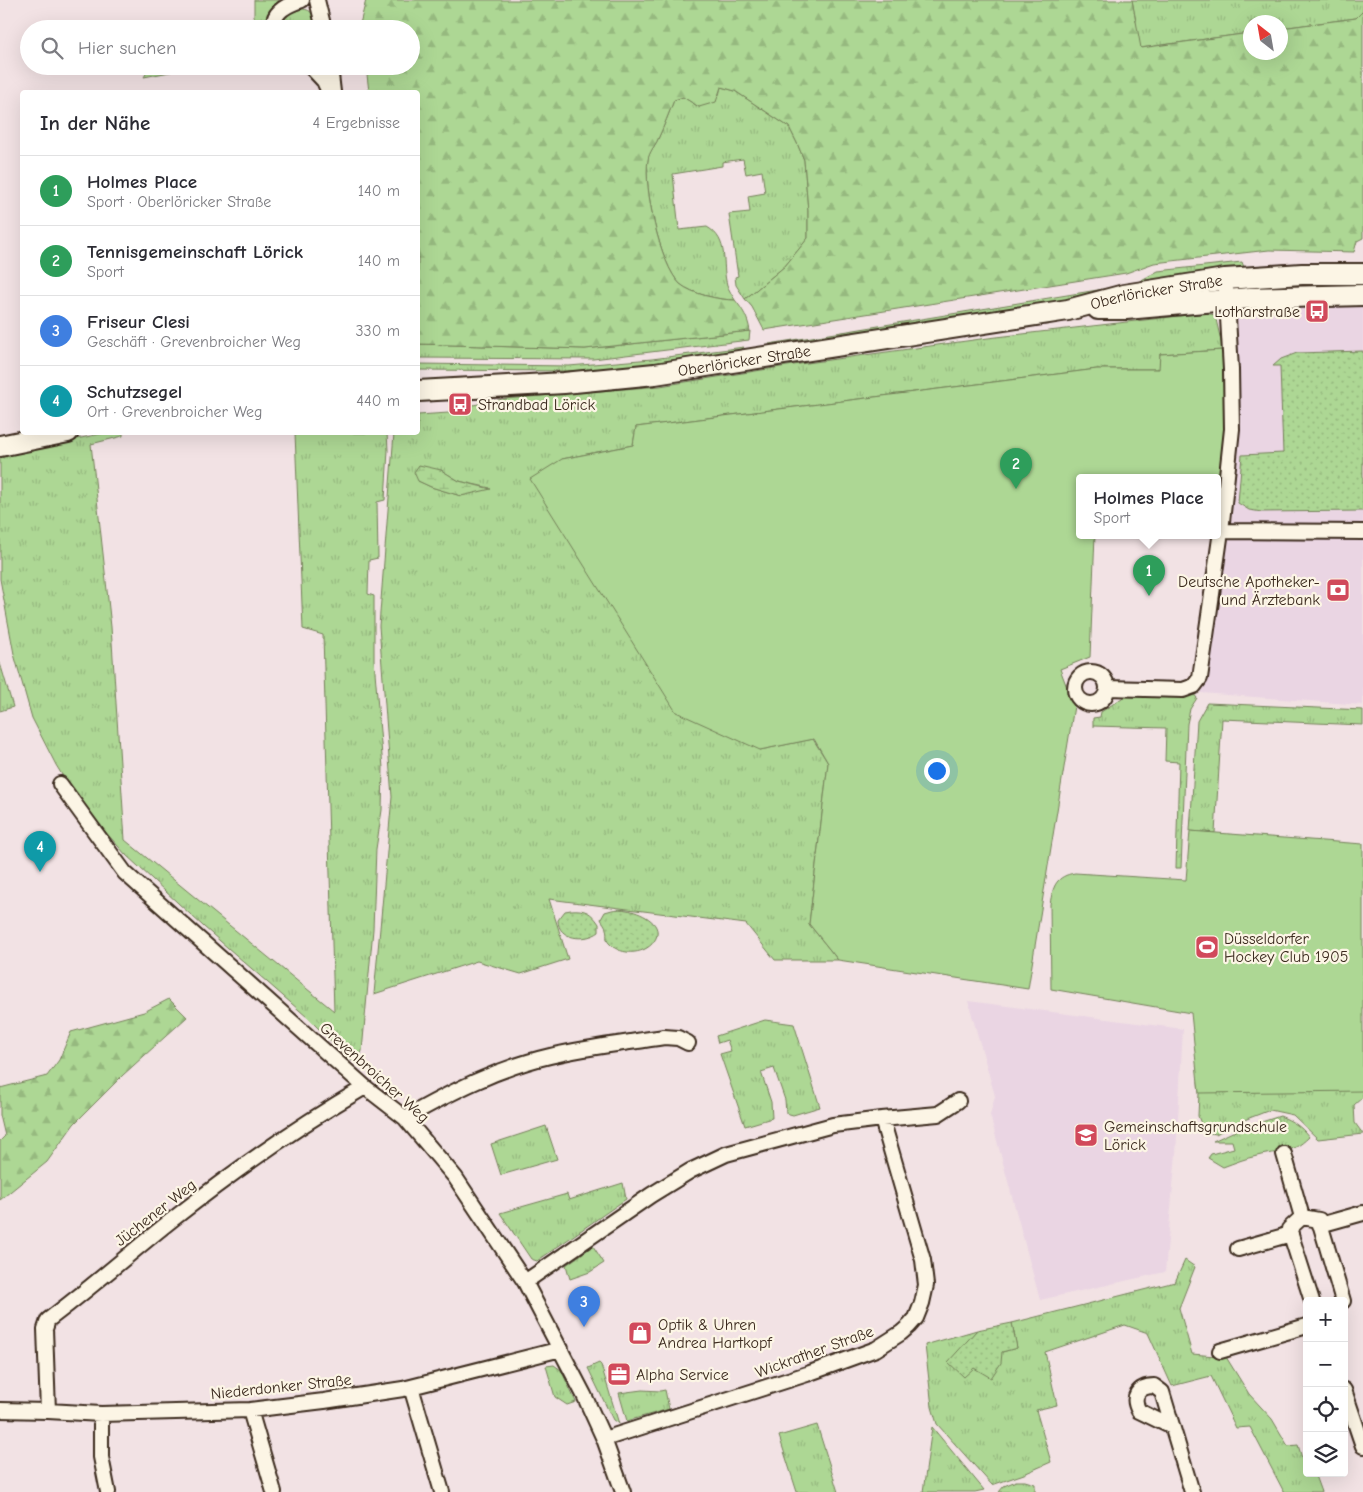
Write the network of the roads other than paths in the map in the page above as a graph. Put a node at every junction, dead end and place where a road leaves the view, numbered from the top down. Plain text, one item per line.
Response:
1 (302, 0) edge
2 (317, 0) edge
3 (275, 20) edge
4 (322, 20) edge
5 (318, 75) edge
6 (331, 75) edge
7 (328, 90) edge
8 (334, 90) edge
9 (1363, 274) edge
10 (1224, 279) junction
11 (1363, 295) edge
12 (1228, 300) junction
13 (1068, 310) junction
14 (420, 376) edge
15 (502, 386) junction
16 (420, 391) edge
17 (53, 435) edge
18 (0, 446) edge
19 (1221, 531) joint
20 (1363, 532) edge
21 (1220, 539) edge
22 (1107, 688) dead end
23 (60, 784) dead end
24 (688, 1043) dead end
25 (365, 1087) junction
26 (958, 1100) dead end
27 (405, 1118) junction
28 (882, 1119) junction
29 (1284, 1154) dead end
30 (1363, 1213) edge
31 (1302, 1218) junction
32 (1320, 1225) junction
33 (1291, 1234) junction
34 (1238, 1249) dead end
35 (525, 1282) junction
36 (1311, 1297) edge
37 (1342, 1297) edge
38 (1303, 1327) edge
39 (561, 1349) junction
40 (1220, 1350) dead end
41 (411, 1387) junction
42 (1348, 1402) edge
43 (0, 1410) edge
44 (250, 1410) junction
45 (48, 1411) junction
46 (101, 1414) junction
47 (1172, 1427) dead end
48 (604, 1439) junction
49 (1363, 1446) edge
50 (108, 1492) edge
51 (274, 1492) edge
52 (442, 1492) edge
53 (623, 1492) edge
54 (1192, 1492) edge

1 - 3 street
2 - 4 street
5 - 7 street
6 - 8 street
9 - 10 main road
10 - 12 street, Oberlöricker Straße
10 - 13 main road, Oberlöricker Straße
11 - 12 main road
12 - 13 main road, Oberlöricker Straße
12 - 19 street, Oberlöricker Straße
13 - 15 main road, Oberlöricker Straße
14 - 15 main road
15 - 16 main road, Oberlöricker Straße
17 - 18 main road
19 - 20 street
21 - 22 street, Oberlöricker Straße
23 - 25 street, Grevenbroicher Weg
24 - 27 street
25 - 27 street, Grevenbroicher Weg
25 - 45 street, Jüchener Weg
26 - 28 street
27 - 35 street, Grevenbroicher Weg
28 - 35 street
28 - 48 street, Wickrather Straße
29 - 31 street
30 - 32 street
31 - 32 street
31 - 33 street
32 - 37 street
33 - 34 street
33 - 36 street
35 - 39 street, Grevenbroicher Weg
38 - 40 street
39 - 41 street, Niederdonker Straße
39 - 48 street, Grevenbroicher Weg
41 - 44 street, Niederdonker Straße
41 - 52 street
42 - 49 street
43 - 45 street, Niederdonker Straße
44 - 46 street, Niederdonker Straße
44 - 51 street
45 - 46 street, Niederdonker Straße
46 - 50 street
47 - 54 street
48 - 53 street, Grevenbroicher Weg

